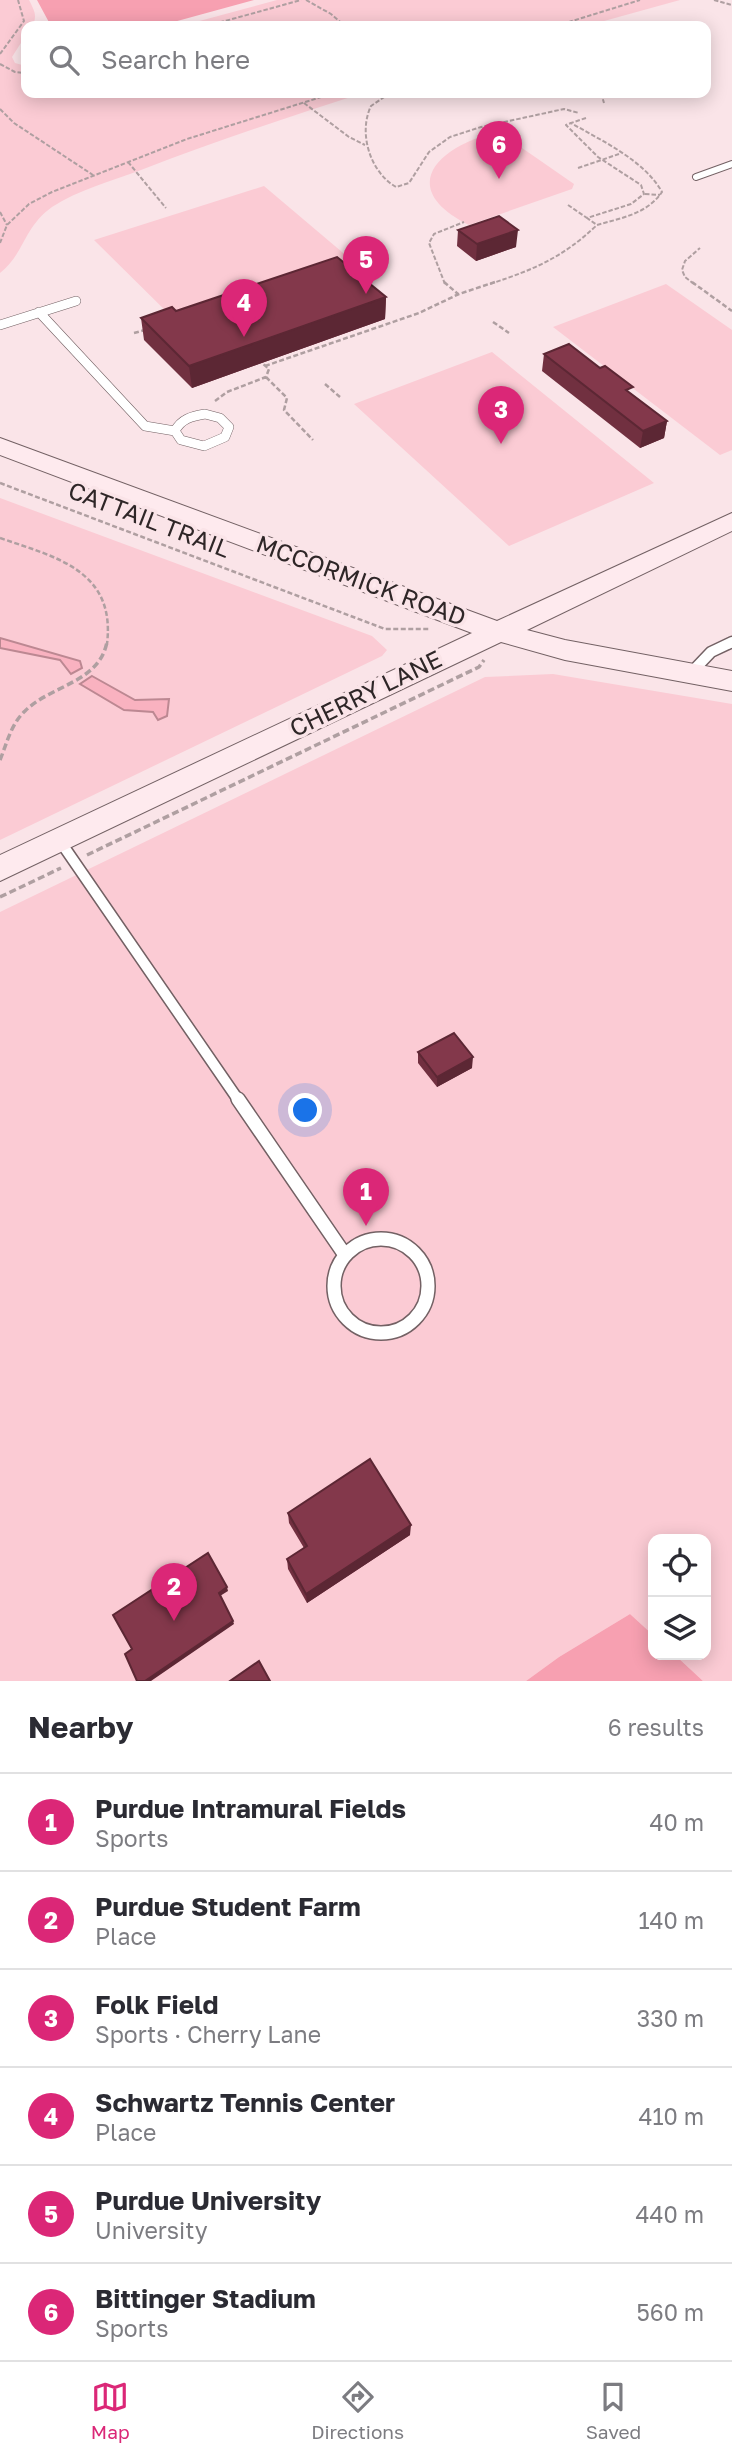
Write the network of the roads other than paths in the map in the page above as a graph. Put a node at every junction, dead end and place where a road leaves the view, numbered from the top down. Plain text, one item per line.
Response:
1 (732, 164) edge
2 (696, 177) dead end
3 (76, 301) dead end
4 (39, 312) junction
5 (0, 326) edge
6 (176, 430) junction
7 (0, 446) edge
8 (732, 521) edge
9 (490, 642) junction
10 (732, 642) edge
11 (690, 674) junction
12 (732, 681) edge
13 (60, 855) junction
14 (0, 869) edge
15 (345, 1255) junction

1 - 2 lane
3 - 4 lane
4 - 5 lane
4 - 6 lane
6 - 6 lane
7 - 9 street, MCCORMICK ROAD
8 - 9 street, CHERRY LANE
9 - 11 street, MCCORMICK ROAD
9 - 13 street, CHERRY LANE
10 - 11 lane
11 - 12 street, MCCORMICK ROAD
13 - 14 street, CHERRY LANE
13 - 15 lane
15 - 15 lane

